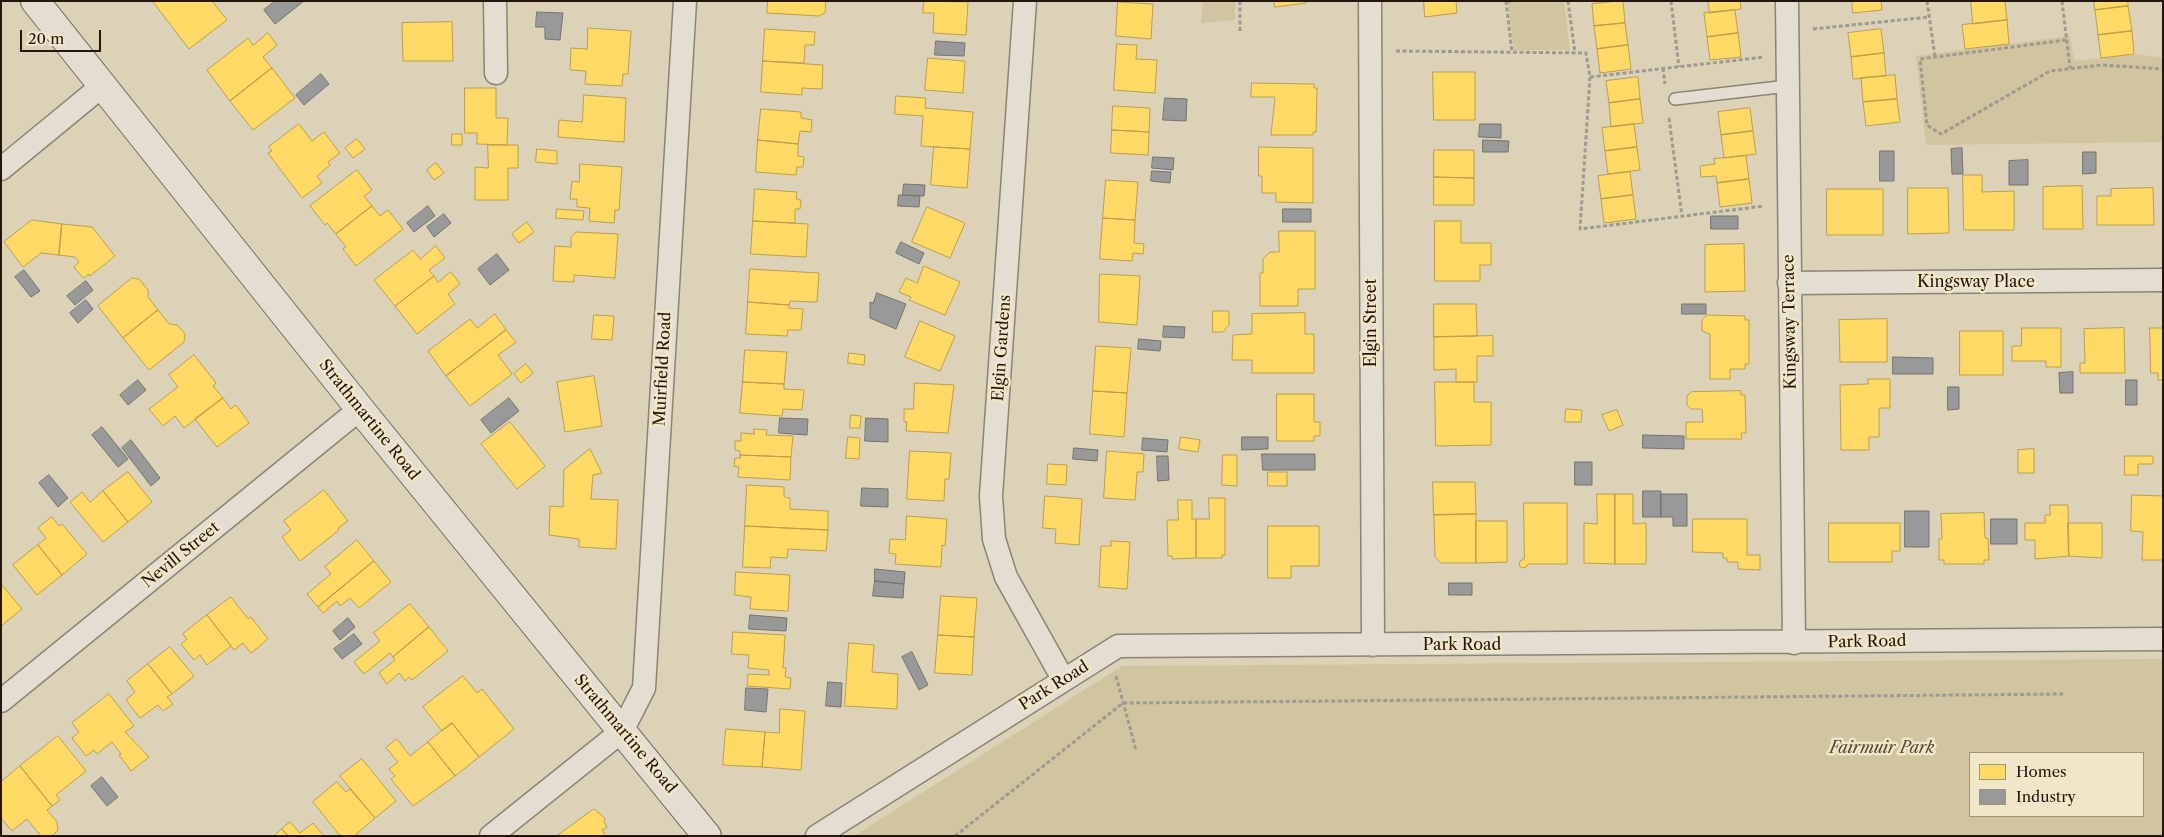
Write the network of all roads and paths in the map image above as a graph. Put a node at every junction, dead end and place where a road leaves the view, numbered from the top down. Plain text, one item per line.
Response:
1 (35, 1) edge
2 (495, 1) edge
3 (685, 1) edge
4 (1025, 1) edge
5 (1240, 1) edge
6 (1370, 1) edge
7 (1513, 1) edge
8 (1568, 1) edge
9 (1671, 1) edge
10 (1787, 1) edge
11 (1927, 1) edge
12 (2062, 1) edge
13 (1506, 2) edge
14 (1929, 17) junction
15 (1240, 31) dead end
16 (1787, 32) junction
17 (2066, 40) junction
18 (1370, 51) junction
19 (1512, 52) junction
20 (1575, 53) junction
21 (1788, 54) junction
22 (1935, 57) junction
23 (1679, 67) junction
24 (1664, 68) junction
25 (2070, 68) junction
26 (2163, 69) edge
27 (496, 72) dead end
28 (1590, 77) junction
29 (102, 86) junction
30 (1788, 86) junction
31 (1666, 89) dead end
32 (1675, 99) dead end
33 (1669, 115) dead end
34 (1, 169) edge
35 (1789, 203) junction
36 (1682, 216) junction
37 (2163, 280) edge
38 (1789, 283) junction
39 (360, 409) junction
40 (2163, 639) edge
41 (1794, 643) junction
42 (1373, 645) junction
43 (1109, 652) junction
44 (1063, 679) junction
45 (2065, 694) dead end
46 (1, 701) edge
47 (1123, 703) junction
48 (622, 731) junction
49 (1136, 750) dead end
50 (491, 836) edge
51 (707, 836) edge
52 (817, 836) edge
53 (955, 836) edge

1 - 29 street, Strathmartine Road
2 - 27 street
3 - 48 street, Muirfield Road
4 - 44 street, Elgin Gardens
5 - 15 path
6 - 18 street, Elgin Street
7 - 13 path
8 - 20 path
9 - 23 path
10 - 16 street, Kingsway Terrace
11 - 14 path
12 - 17 path
13 - 19 path
14 - 16 path
14 - 22 path
16 - 21 street, Kingsway Terrace
17 - 22 path
17 - 25 path
18 - 19 path
18 - 42 street, Elgin Street
19 - 20 path
20 - 28 path
21 - 23 path
21 - 30 street, Kingsway Terrace
22 - 25 path
23 - 24 path
24 - 28 path
24 - 31 path
25 - 26 path
28 - 36 path
29 - 34 street
29 - 39 street, Strathmartine Road
30 - 32 lane
30 - 35 street, Kingsway Terrace
33 - 36 path
35 - 36 path
35 - 38 street, Kingsway Terrace
37 - 38 street, Kingsway Place
38 - 41 street, Kingsway Terrace
39 - 46 street, Nevill Street
39 - 48 street, Strathmartine Road
40 - 41 street, Park Road
41 - 42 street, Park Road
42 - 43 street, Park Road
43 - 44 street, Park Road
43 - 47 path
44 - 52 street, Park Road
45 - 47 path
47 - 49 path
47 - 53 path
48 - 50 street
48 - 51 street, Strathmartine Road

